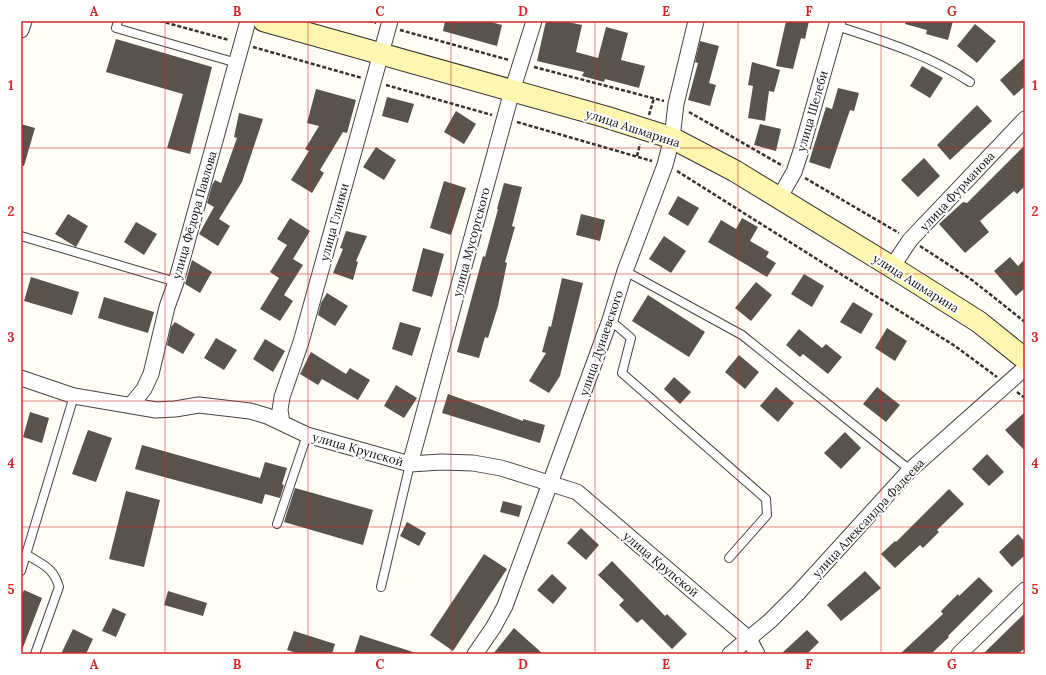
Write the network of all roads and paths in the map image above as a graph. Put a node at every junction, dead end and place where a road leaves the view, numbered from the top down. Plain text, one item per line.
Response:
1 (24, 21) edge
2 (118, 21) edge
3 (160, 21) edge
4 (248, 21) edge
5 (264, 21) edge
6 (390, 21) edge
7 (534, 21) edge
8 (696, 21) edge
9 (837, 23) edge
10 (21, 30) edge
11 (242, 43) junction
12 (381, 54) junction
13 (237, 63) junction
14 (373, 81) junction
15 (970, 82) dead end
16 (512, 91) junction
17 (505, 118) junction
18 (1025, 119) edge
19 (672, 138) junction
20 (665, 164) junction
21 (779, 198) junction
22 (21, 236) edge
23 (892, 267) junction
24 (625, 271) junction
25 (176, 282) junction
26 (610, 320) junction
27 (1025, 359) edge
28 (1025, 368) edge
29 (21, 378) edge
30 (1008, 384) junction
31 (74, 396) junction
32 (1025, 398) edge
33 (131, 405) junction
34 (282, 423) junction
35 (307, 435) junction
36 (410, 464) junction
37 (910, 470) junction
38 (551, 484) junction
39 (277, 524) dead end
40 (27, 555) junction
41 (729, 558) dead end
42 (21, 571) edge
43 (381, 587) dead end
44 (1025, 590) edge
45 (749, 639) junction
46 (35, 654) edge
47 (475, 654) edge
48 (730, 654) edge
49 (757, 654) edge
50 (959, 654) edge

1 - 10 street
2 - 13 lane
3 - 11 path
4 - 11 street, улица Фёдора Павлова
5 - 12 street, улица Ашмарина
6 - 12 street, улица Глинки
7 - 16 street, улица Мусоргского
8 - 19 street, улица Дунаевского
9 - 15 lane
9 - 21 street, улица Шелеби
11 - 13 street, улица Фёдора Павлова
11 - 14 path
12 - 14 street, улица Глинки
12 - 16 street, улица Ашмарина
13 - 25 street, улица Фёдора Павлова
14 - 17 path
14 - 34 street, улица Глинки
16 - 17 street, улица Мусоргского
16 - 19 street, улица Ашмарина
17 - 20 path
17 - 36 street, улица Мусоргского
18 - 23 street, улица Фурманова
19 - 20 street, улица Дунаевского
19 - 21 street, улица Ашмарина
20 - 24 street, улица Дунаевского
20 - 30 path
21 - 23 street, улица Ашмарина
22 - 25 lane
23 - 27 street, улица Ашмарина
24 - 26 street, улица Дунаевского
24 - 37 lane
25 - 33 street, улица Фёдора Павлова
26 - 38 street, улица Дунаевского
26 - 41 lane
28 - 30 street, улица Александра Фадеева
29 - 31 street, улица Крупской
30 - 32 path
30 - 37 street, улица Александра Фадеева
31 - 33 street, улица Крупской
31 - 40 lane
33 - 34 street, улица Крупской
34 - 35 street, улица Крупской
35 - 36 street, улица Крупской
35 - 39 lane
36 - 38 street, улица Крупской
36 - 43 lane
37 - 45 street, улица Александра Фадеева
38 - 45 street, улица Крупской
38 - 47 street, улица Дунаевского
40 - 42 lane
40 - 46 lane
44 - 50 street
45 - 48 street, улица Александра Фадеева
45 - 49 street, улица Крупской

